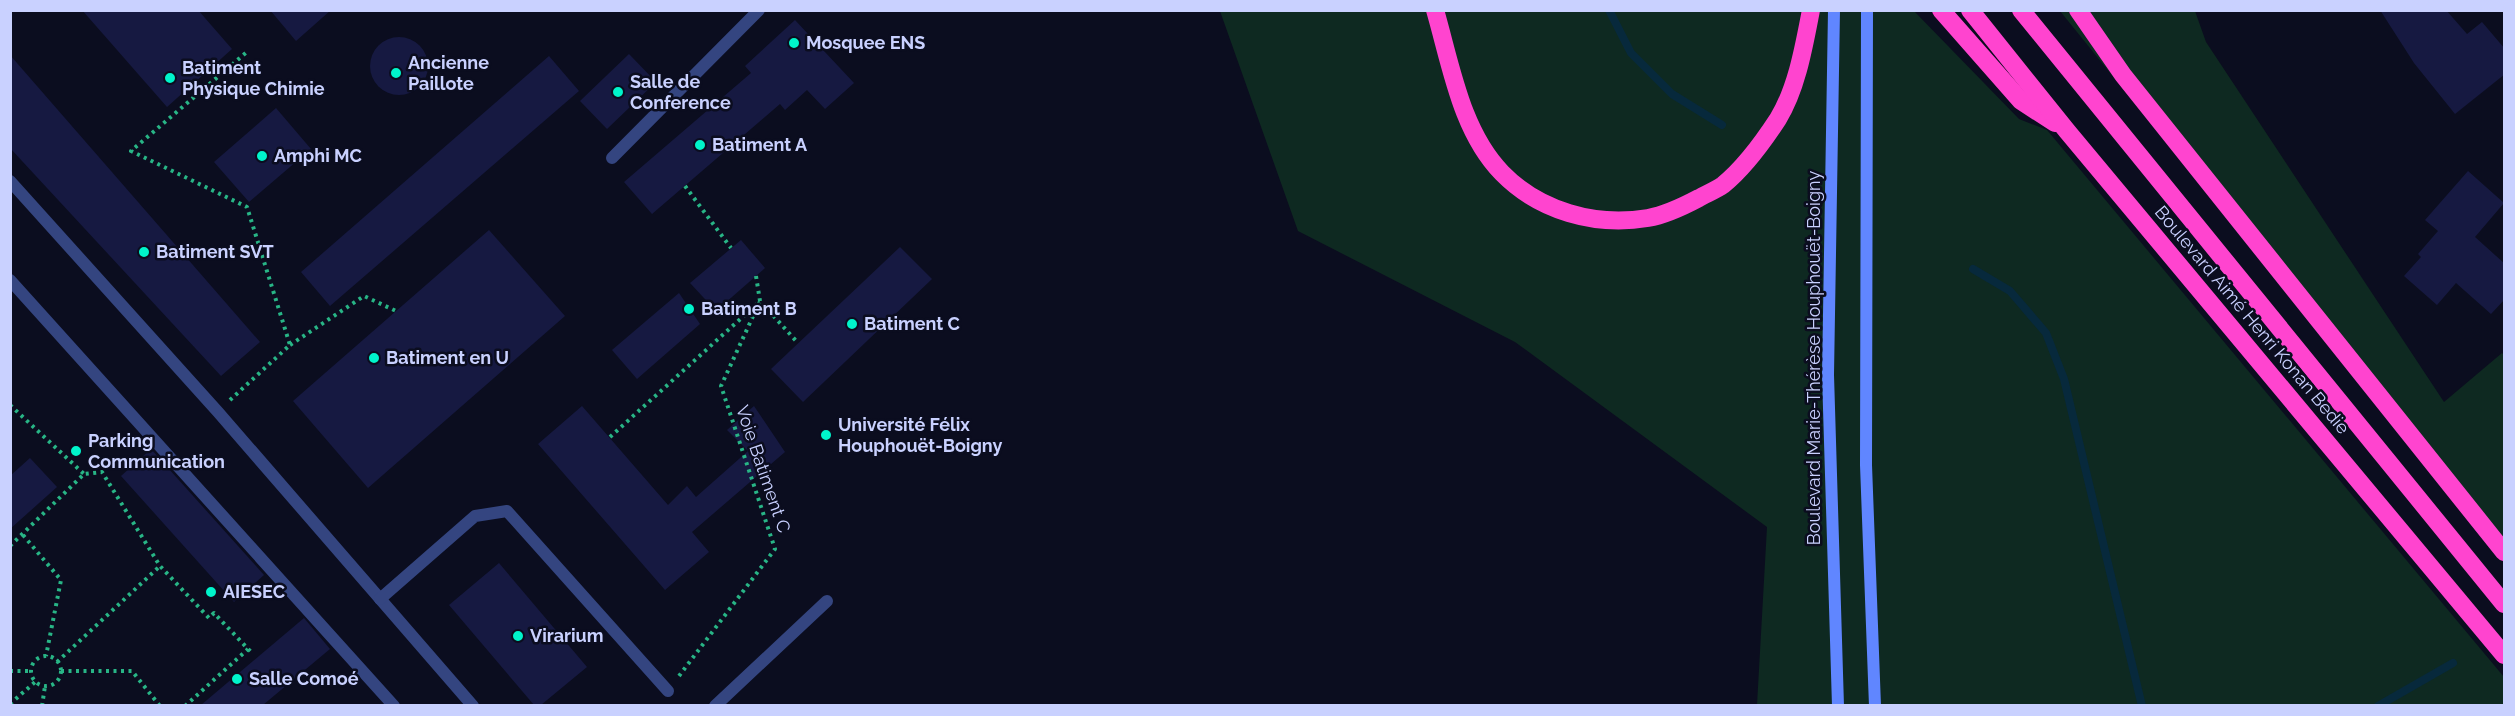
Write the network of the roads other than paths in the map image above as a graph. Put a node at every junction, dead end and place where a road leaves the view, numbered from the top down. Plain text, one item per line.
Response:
1 (759, 10) edge
2 (1435, 10) edge
3 (1811, 10) edge
4 (1834, 10) edge
5 (1867, 10) edge
6 (1941, 10) edge
7 (1970, 10) edge
8 (2021, 10) edge
9 (2078, 10) edge
10 (2067, 131) junction
11 (612, 158) dead end
12 (10, 182) edge
13 (10, 280) edge
14 (2505, 552) edge
15 (380, 599) junction
16 (827, 601) dead end
17 (2505, 604) edge
18 (2505, 655) edge
19 (668, 691) road end
20 (394, 705) edge
21 (473, 705) edge
22 (715, 705) edge
23 (1838, 705) edge
24 (1875, 705) edge

1 - 11 street
2 - 3 highway
4 - 23 main road, Boulevard Marie-Thérèse Houphouët-Boigny
5 - 24 main road
6 - 10 highway
7 - 10 highway, Boulevard Aimé Henri Konan Bedie
8 - 17 highway, Boulevard Aimé Henri Konan Bedie
9 - 14 highway
10 - 18 highway, Boulevard Aimé Henri Konan Bedie
12 - 15 street
13 - 20 street
15 - 19 street
15 - 21 street
16 - 22 street

